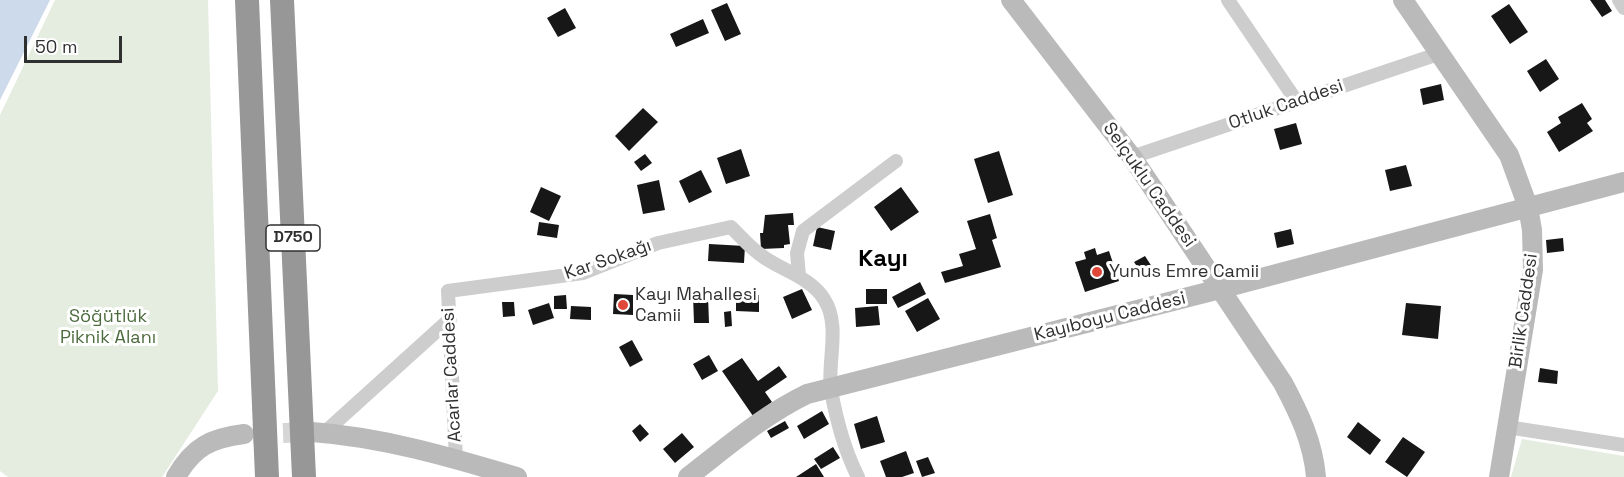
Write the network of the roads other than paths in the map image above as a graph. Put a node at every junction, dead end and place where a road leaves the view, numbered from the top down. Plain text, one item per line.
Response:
1 (248, 0) edge
2 (282, 0) edge
3 (1011, 0) edge
4 (1228, 0) edge
5 (1403, 0) edge
6 (1619, 0) edge
7 (1624, 8) edge
8 (1440, 52) junction
9 (1297, 102) junction
10 (1132, 158) junction
11 (896, 161) dead end
12 (1624, 182) edge
13 (1528, 207) junction
14 (799, 276) junction
15 (1220, 289) junction
16 (448, 291) joint
17 (450, 319) junction
18 (831, 388) junction
19 (1507, 427) junction
20 (318, 433) joint
21 (244, 434) tunnel mouth
22 (1624, 445) edge
23 (456, 459) junction
24 (176, 477) edge
25 (267, 477) edge
26 (303, 477) edge
27 (517, 477) edge
28 (688, 477) edge
29 (858, 477) edge
30 (1316, 477) edge
31 (1499, 477) edge

1 - 25 highway, D750
2 - 26 highway, D750
3 - 10 street, Selçuklu Caddesi
4 - 9 street
5 - 8 street, Birlik Caddesi
6 - 7 street
8 - 9 street, Otluk Caddesi
8 - 13 street, Birlik Caddesi
9 - 10 street, Otluk Caddesi
10 - 15 street, Selçuklu Caddesi
11 - 14 street
12 - 13 street, Kayıboyu Caddesi
13 - 15 street, Kayıboyu Caddesi
13 - 19 street, Birlik Caddesi
14 - 16 street, Kar Sokağı
14 - 18 street
15 - 18 street, Kayıboyu Caddesi
15 - 30 street, Selçuklu Caddesi
16 - 17 street, Acarlar Caddesi
17 - 20 street
17 - 23 street, Acarlar Caddesi
18 - 28 street, Kayıboyu Caddesi
18 - 29 street
19 - 22 street
19 - 31 street, Birlik Caddesi
20 - 23 street
21 - 24 street
23 - 27 street

